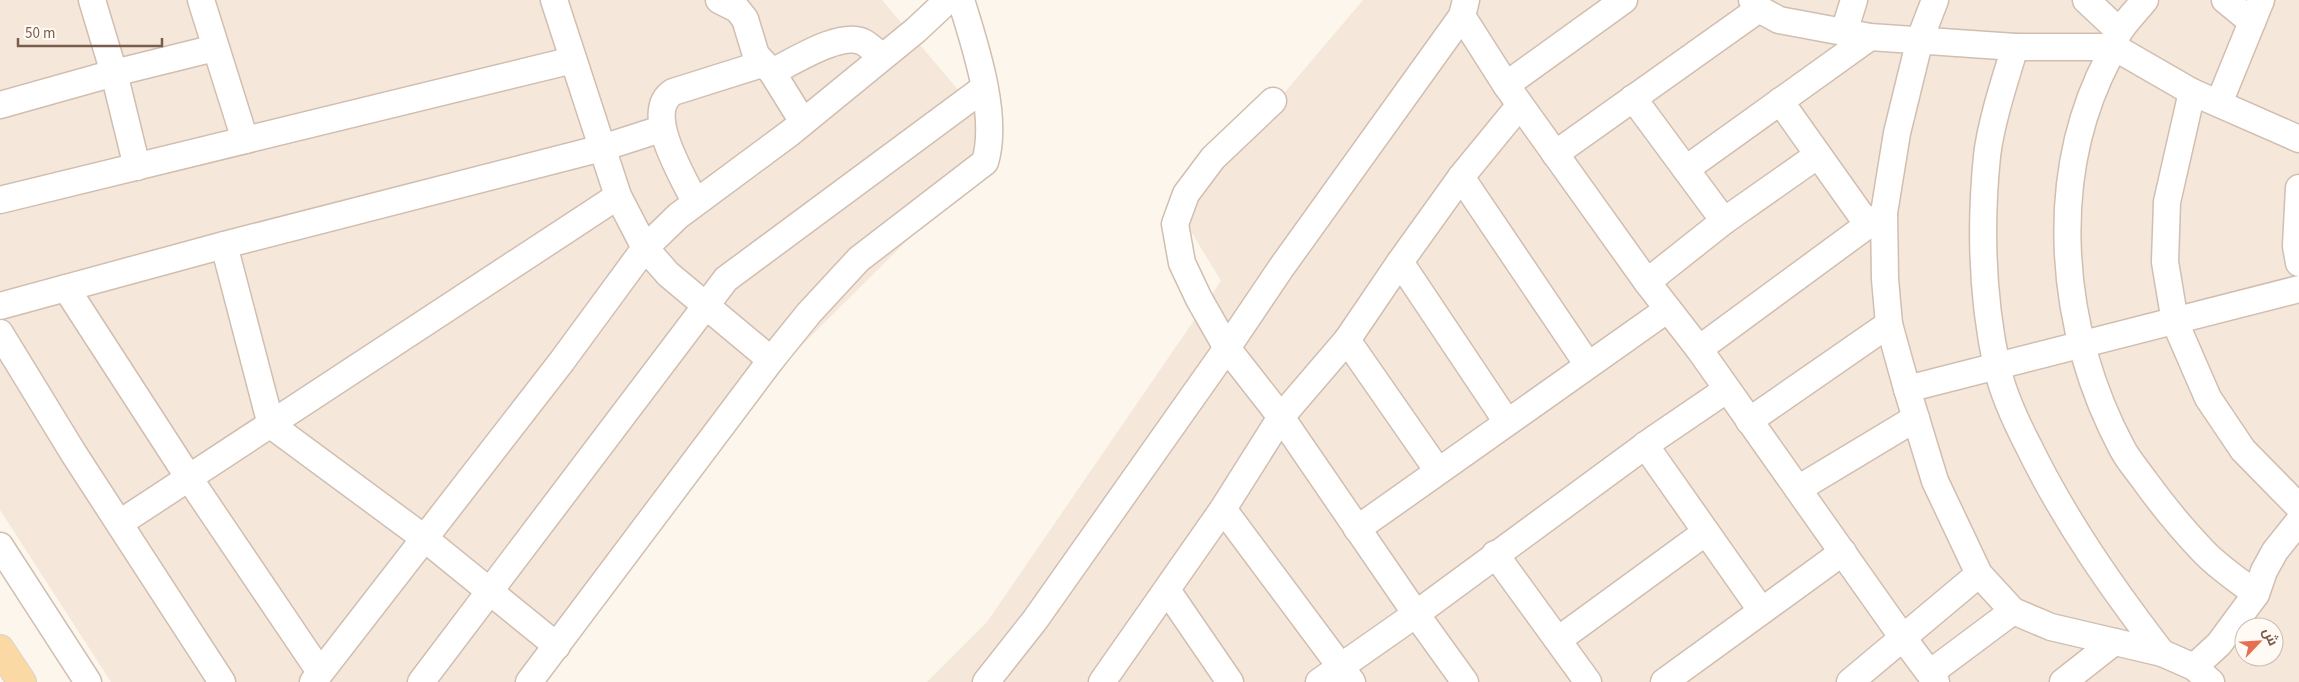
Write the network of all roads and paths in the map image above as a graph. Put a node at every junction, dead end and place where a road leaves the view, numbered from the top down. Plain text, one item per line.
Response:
1 (92, 0) edge
2 (201, 0) edge
3 (554, 0) edge
4 (719, 0) edge
5 (948, 0) edge
6 (961, 0) edge
7 (1854, 0) edge
8 (1935, 0) edge
9 (2086, 0) edge
10 (2144, 0) edge
11 (2225, 0) edge
12 (1619, 2) edge
13 (1756, 5) edge
14 (1464, 8) edge
15 (2256, 11) edge
16 (1844, 32) junction
17 (1870, 37) junction
18 (1920, 39) junction
19 (2117, 39) junction
20 (2015, 46) junction
21 (215, 48) junction
22 (881, 56) junction
23 (573, 60) junction
24 (767, 68) junction
25 (114, 73) junction
26 (984, 88) junction
27 (2192, 92) junction
28 (1513, 95) junction
29 (1632, 98) junction
30 (1273, 100) dead end
31 (1780, 101) junction
32 (2219, 103) junction
33 (0, 104) edge
34 (803, 122) junction
35 (662, 129) junction
36 (245, 140) junction
37 (2299, 140) edge
38 (602, 148) junction
39 (1555, 154) junction
40 (1818, 155) junction
41 (137, 167) junction
42 (1686, 170) junction
43 (1461, 177) junction
44 (2299, 188) edge
45 (618, 196) junction
46 (0, 200) edge
47 (695, 202) junction
48 (1876, 219) junction
49 (1724, 221) junction
50 (224, 245) junction
51 (645, 248) junction
52 (1400, 262) junction
53 (2299, 263) edge
54 (1647, 282) junction
55 (66, 288) junction
56 (2299, 289) edge
57 (0, 306) edge
58 (706, 308) junction
59 (1668, 309) junction
60 (2175, 322) junction
61 (1889, 324) junction
62 (0, 333) edge
63 (1347, 340) junction
64 (2081, 346) junction
65 (1227, 348) junction
66 (1698, 349) junction
67 (771, 360) junction
68 (1588, 366) junction
69 (1997, 368) junction
70 (1907, 389) junction
71 (1726, 390) junction
72 (1282, 417) junction
73 (1916, 418) junction
74 (1750, 421) junction
75 (1507, 422) junction
76 (271, 424) junction
77 (1645, 445) junction
78 (1438, 471) junction
79 (189, 478) junction
80 (1798, 488) junction
81 (2299, 507) edge
82 (1223, 508) junction
83 (2299, 521) edge
84 (120, 523) junction
85 (1357, 528) junction
86 (1706, 532) junction
87 (424, 538) junction
88 (0, 546) edge
89 (1843, 552) junction
90 (1495, 554) junction
91 (1979, 574) junction
92 (1167, 590) junction
93 (488, 591) junction
94 (2256, 594) junction
95 (1761, 610) junction
96 (2013, 611) junction
97 (1416, 614) junction
98 (1903, 638) junction
99 (1558, 640) junction
100 (2114, 642) junction
101 (557, 646) junction
102 (0, 649) edge
103 (2162, 653) junction
104 (1347, 674) edge
105 (2203, 674) edge
106 (316, 677) edge
107 (1933, 678) edge
108 (990, 680) edge
109 (22, 682) edge
110 (88, 682) edge
111 (222, 682) edge
112 (421, 682) edge
113 (529, 682) edge
114 (1102, 682) edge
115 (1230, 682) edge
116 (1319, 682) edge
117 (1465, 682) edge
118 (1588, 682) edge
119 (1664, 682) edge
120 (1850, 682) edge
121 (2063, 682) edge

1 - 25 street
2 - 21 street
3 - 23 street
4 - 24 street
5 - 22 street
6 - 26 street
7 - 16 street
8 - 18 street
9 - 19 street
10 - 19 street
11 - 15 street
12 - 28 street
13 - 16 street
13 - 29 street
14 - 28 street
14 - 65 street
15 - 32 street
16 - 17 street
17 - 18 street
17 - 31 street
18 - 20 street
18 - 48 street
19 - 20 street
19 - 27 street
19 - 64 street
20 - 69 street
21 - 25 street
21 - 36 street
22 - 24 street
22 - 34 street
23 - 36 street
23 - 38 street
24 - 34 street
24 - 35 street
25 - 33 street
25 - 41 street
26 - 58 street
26 - 67 street
27 - 32 street
27 - 60 street
28 - 39 street
28 - 43 street
29 - 39 street
29 - 42 street
30 - 65 street
31 - 40 street
31 - 42 street
32 - 37 street
34 - 47 street
35 - 38 street
35 - 47 street
36 - 41 street
38 - 45 street
38 - 50 street
39 - 54 street
40 - 48 street
40 - 49 street
41 - 46 street
42 - 49 street
43 - 52 street
43 - 68 street
44 - 53 street
45 - 51 street
45 - 76 street
47 - 51 street
48 - 61 street
48 - 66 street
49 - 54 street
50 - 55 street
50 - 76 street
51 - 58 street
51 - 87 street
52 - 63 street
52 - 75 street
54 - 59 street
55 - 57 street
55 - 79 street
56 - 60 street
58 - 67 street
58 - 93 street
59 - 66 street
59 - 68 street
60 - 64 street
60 - 81 street
61 - 70 street
61 - 74 street
62 - 84 street
63 - 72 street
63 - 78 street
64 - 69 street
64 - 94 street
65 - 72 street
65 - 108 street
66 - 71 street
67 - 101 street
68 - 75 street
69 - 70 street
69 - 103 street
70 - 73 street
71 - 74 street
71 - 77 street
72 - 82 street
72 - 85 street
73 - 80 street
73 - 91 street
74 - 80 street
75 - 78 street
76 - 79 street
76 - 87 street
77 - 86 street
77 - 90 street
78 - 85 street
79 - 84 street
79 - 106 street
80 - 89 street
82 - 92 street
82 - 104 street
83 - 94 street
84 - 111 street
85 - 97 street
86 - 95 street
86 - 99 street
87 - 93 street
87 - 106 street
88 - 110 street
89 - 95 street
89 - 98 street
90 - 97 street
90 - 99 street
91 - 96 street
91 - 98 street
92 - 114 street
92 - 115 street
93 - 101 street
93 - 112 street
94 - 105 street
95 - 119 street
96 - 100 street
96 - 107 street
97 - 104 street
97 - 117 street
98 - 107 street
98 - 120 street
99 - 118 street
100 - 103 street
100 - 121 street
101 - 113 street
102 - 109 main road
103 - 105 street
104 - 116 street

